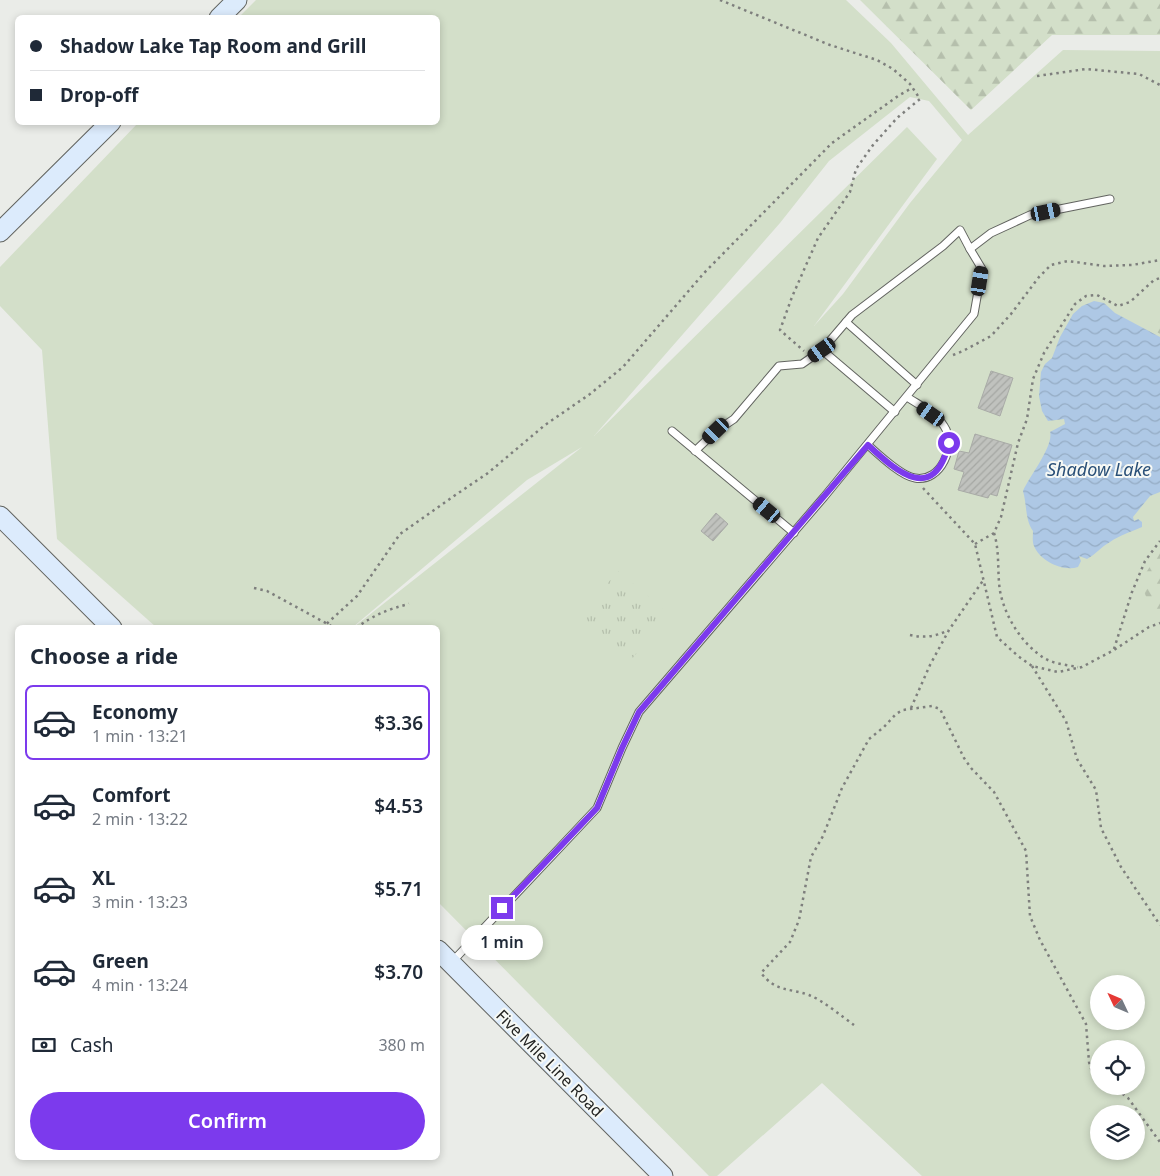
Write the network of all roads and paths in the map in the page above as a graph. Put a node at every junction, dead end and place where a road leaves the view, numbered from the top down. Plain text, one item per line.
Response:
1 (237, 0) edge
2 (720, 0) edge
3 (222, 15) edge
4 (1037, 76) dead end
5 (1160, 85) edge
6 (912, 88) junction
7 (108, 125) edge
8 (1110, 199) dead end
9 (0, 232) edge
10 (970, 249) junction
11 (1160, 260) edge
12 (1160, 278) edge
13 (846, 322) junction
14 (822, 350) junction
15 (811, 357) junction
16 (937, 360) junction
17 (917, 385) junction
18 (907, 397) junction
19 (895, 412) junction
20 (672, 431) dead end
21 (868, 445) junction
22 (695, 451) junction
23 (914, 478) junction
24 (0, 516) edge
25 (794, 533) junction
26 (994, 533) junction
27 (1160, 542) edge
28 (975, 544) junction
29 (984, 579) junction
30 (254, 588) dead end
31 (409, 604) dead end
32 (1160, 623) edge
33 (327, 624) joint
34 (109, 625) edge
35 (360, 625) edge
36 (949, 630) junction
37 (910, 635) dead end
38 (1114, 650) junction
39 (1032, 666) junction
40 (1082, 667) junction
41 (910, 709) junction
42 (1160, 925) edge
43 (444, 956) edge
44 (854, 1025) dead end
45 (1090, 1065) edge
46 (1124, 1095) edge
47 (1160, 1142) edge
48 (663, 1176) edge

1 - 3 main road
2 - 6 path
4 - 5 path
6 - 15 path
6 - 33 path
7 - 9 main road
8 - 10 lane
10 - 13 lane
10 - 16 lane
11 - 16 path
12 - 26 path
13 - 14 lane
13 - 17 lane
14 - 15 lane
14 - 19 lane
15 - 22 lane
16 - 17 lane
17 - 18 lane
18 - 19 lane
18 - 23 lane
19 - 21 lane
20 - 22 lane
21 - 23 lane
21 - 25 lane
22 - 25 lane
23 - 28 path
24 - 34 main road
25 - 43 lane
26 - 28 path
26 - 40 path
27 - 38 path
28 - 29 path
29 - 36 path
29 - 39 path
30 - 33 path
31 - 35 path
32 - 38 path
36 - 37 path
36 - 41 path
38 - 40 path
39 - 40 path
39 - 42 path
41 - 44 path
41 - 45 path
43 - 48 main road, Five Mile Line Road
46 - 47 path

